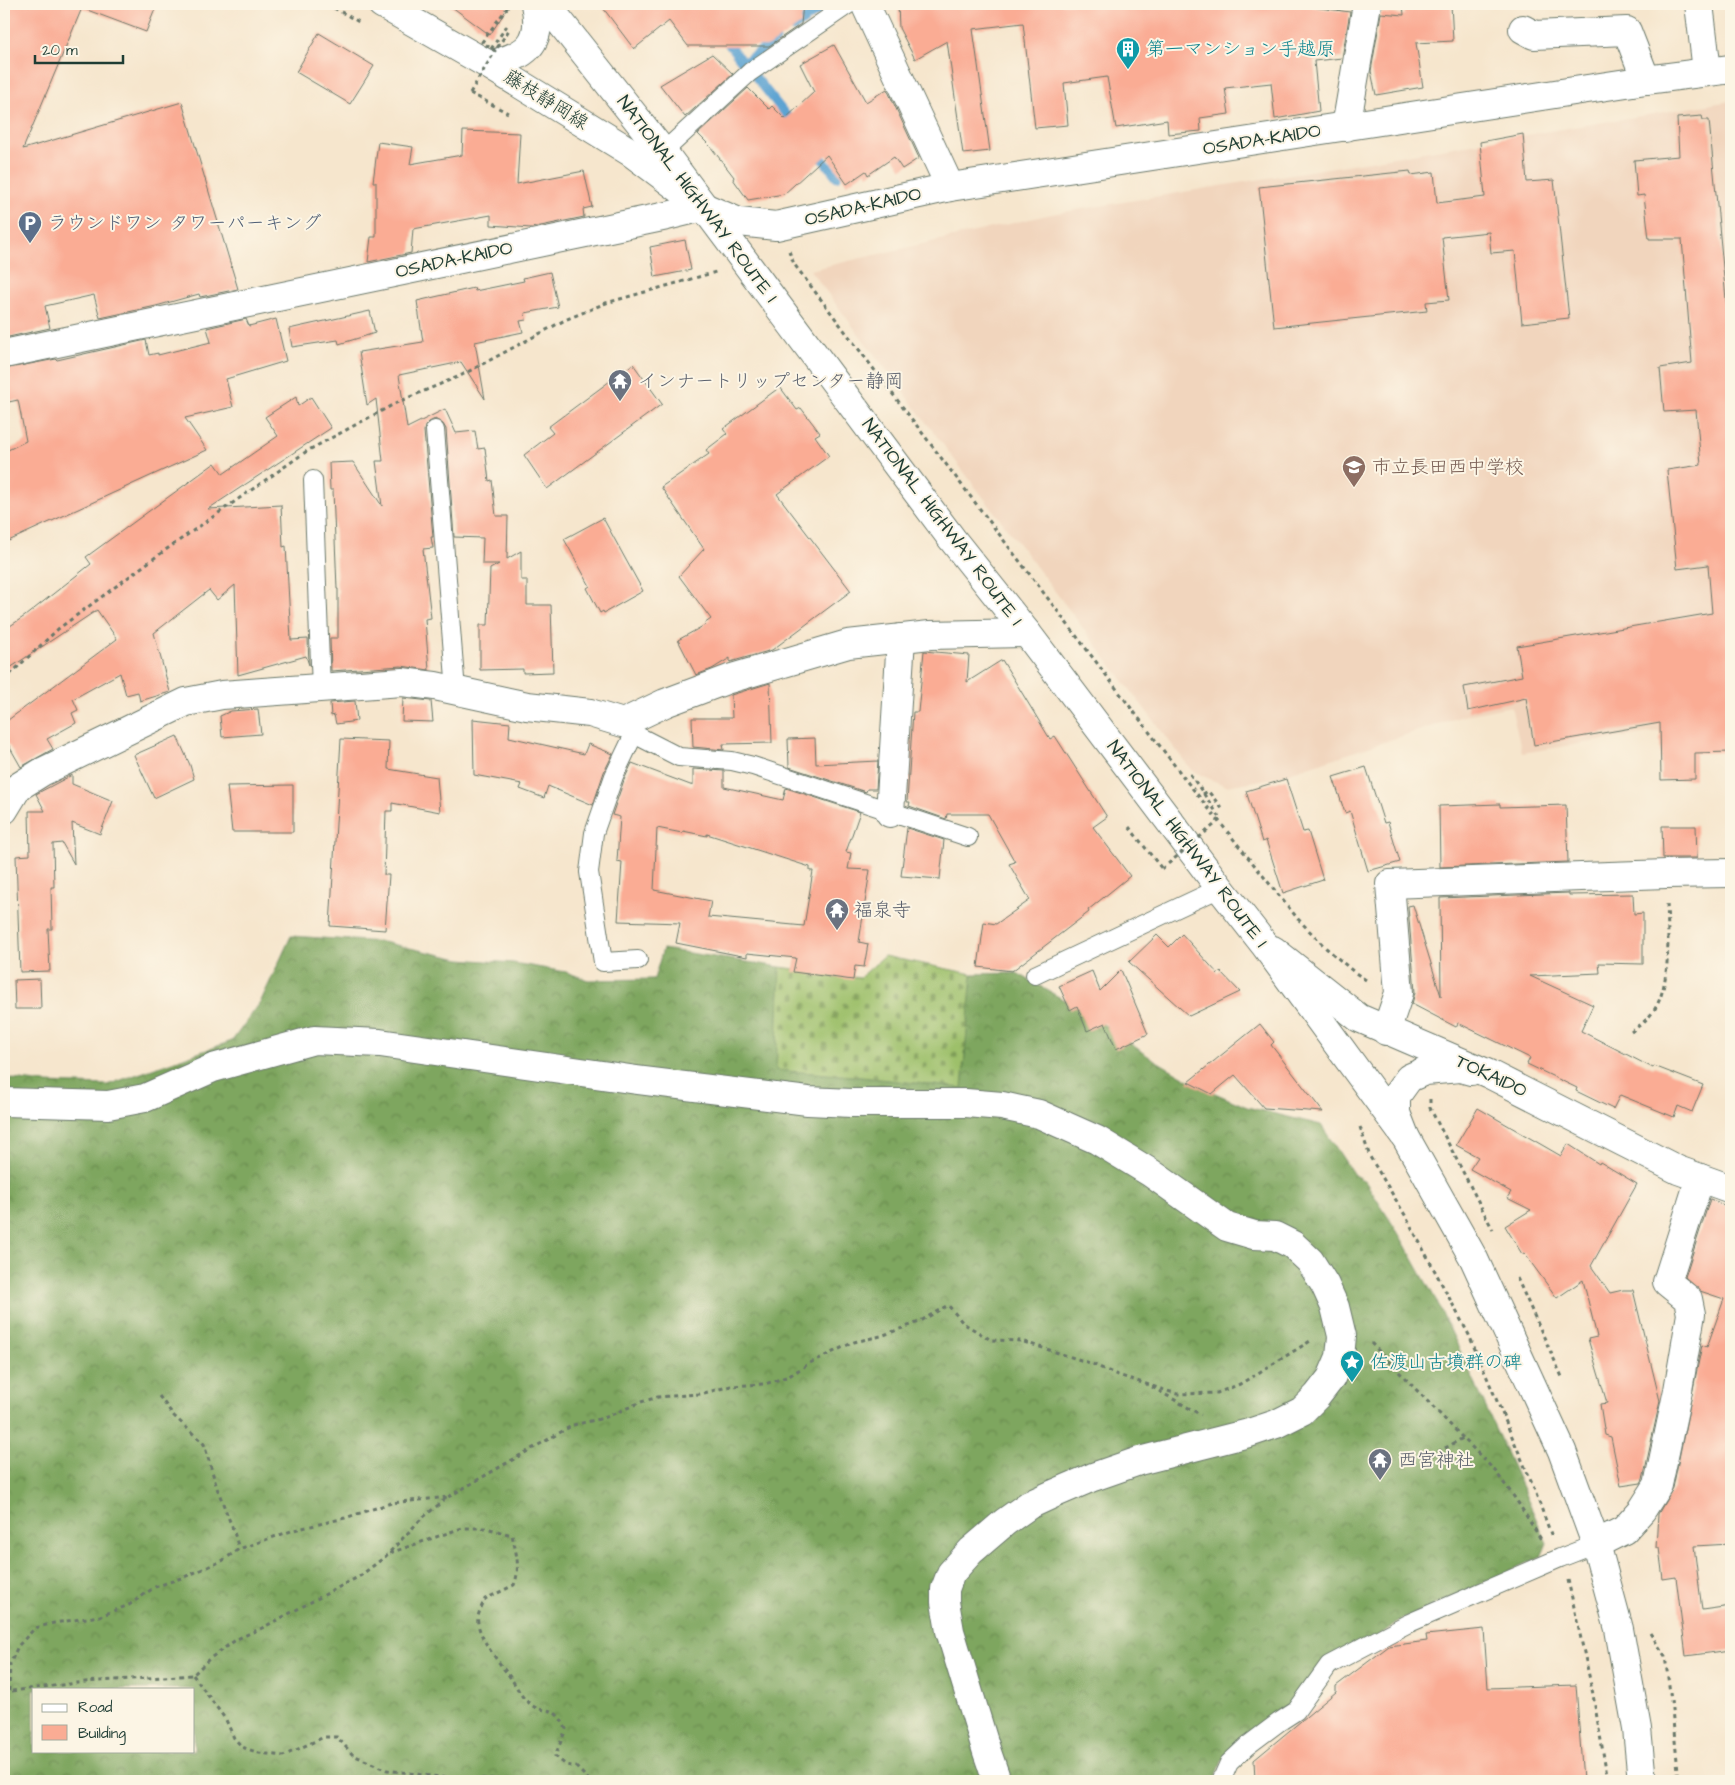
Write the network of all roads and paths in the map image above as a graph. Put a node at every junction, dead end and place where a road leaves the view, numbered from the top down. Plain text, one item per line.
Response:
1 (382, 4) edge
2 (510, 4) edge
3 (535, 4) edge
4 (546, 4) edge
5 (849, 4) edge
6 (865, 4) edge
7 (1367, 4) edge
8 (1699, 4) edge
9 (1523, 29) dead end
10 (492, 55) junction
11 (1719, 70) edge
12 (1646, 80) junction
13 (510, 114) dead end
14 (1346, 127) junction
15 (663, 152) junction
16 (950, 187) junction
17 (704, 207) junction
18 (788, 246) dead end
19 (719, 271) dead end
20 (4, 354) edge
21 (435, 430) dead end
22 (313, 480) dead end
23 (1027, 633) junction
24 (901, 638) junction
25 (4, 680) edge
26 (321, 689) junction
27 (456, 691) junction
28 (628, 728) junction
29 (1190, 774) dead end
30 (11, 777) edge
31 (1203, 794) junction
32 (4, 810) edge
33 (1224, 810) dead end
34 (890, 812) junction
35 (1129, 827) dead end
36 (968, 837) dead end
37 (1731, 873) edge
38 (1666, 874) junction
39 (1220, 888) junction
40 (1264, 944) junction
41 (638, 960) dead end
42 (1035, 975) dead end
43 (1397, 1000) junction
44 (1386, 1031) junction
45 (1631, 1032) dead end
46 (1489, 1074) junction
47 (4, 1102) edge
48 (1406, 1138) junction
49 (1370, 1157) dead end
50 (1700, 1178) junction
51 (1731, 1189) edge
52 (1342, 1336) junction
53 (1368, 1340) dead end
54 (1146, 1384) junction
55 (159, 1396) dead end
56 (1239, 1436) junction
57 (1463, 1438) junction
58 (1431, 1456) dead end
59 (448, 1497) junction
60 (1596, 1544) junction
61 (239, 1549) junction
62 (390, 1553) junction
63 (1558, 1559) junction
64 (193, 1675) junction
65 (32, 1688) edge
66 (34, 1688) edge
67 (9, 1691) junction
68 (4, 1692) edge
69 (531, 1781) edge
70 (590, 1781) edge
71 (997, 1781) edge
72 (1221, 1781) edge
73 (1608, 1781) edge
74 (1642, 1781) edge

1 - 10 main road, 藤枝静岡線
2 - 10 path, bridge
3 - 10 main road
4 - 15 main road, NATIONAL HIGHWAY ROUTE 1
5 - 15 lane
6 - 16 main road
7 - 14 main road
8 - 11 main road
9 - 12 main road
10 - 10 path, bridge
10 - 13 path, bridge
10 - 17 main road, 藤枝静岡線
11 - 12 main road, OSADA-KAIDO
12 - 14 main road, OSADA-KAIDO
14 - 16 main road, OSADA-KAIDO
15 - 17 main road, NATIONAL HIGHWAY ROUTE 1
16 - 17 main road, OSADA-KAIDO
17 - 20 main road, OSADA-KAIDO
17 - 23 main road, NATIONAL HIGHWAY ROUTE 1
18 - 43 path
19 - 25 path
21 - 27 lane
22 - 26 lane
23 - 24 main road
23 - 39 main road, NATIONAL HIGHWAY ROUTE 1
24 - 28 main road
24 - 34 main road
26 - 27 main road
26 - 30 main road
27 - 28 main road
28 - 34 lane
28 - 41 lane
29 - 31 path
30 - 32 main road
31 - 33 path
31 - 35 path, bridge
34 - 36 lane
37 - 38 main road
38 - 43 main road
38 - 45 path
39 - 40 main road, NATIONAL HIGHWAY ROUTE 1
39 - 42 lane
40 - 44 main road, TOKAIDO
40 - 48 main road, NATIONAL HIGHWAY ROUTE 1
43 - 44 main road
44 - 46 main road, TOKAIDO
46 - 48 main road
46 - 50 main road, TOKAIDO
47 - 52 main road
48 - 60 main road, NATIONAL HIGHWAY ROUTE 1
49 - 63 path
50 - 51 main road, TOKAIDO
50 - 60 main road
52 - 54 path
52 - 56 main road
53 - 57 path
54 - 56 path
54 - 59 path
55 - 61 path
56 - 71 main road
57 - 58 path
57 - 63 path
59 - 61 path
59 - 62 path
60 - 63 lane
60 - 74 main road, NATIONAL HIGHWAY ROUTE 1
61 - 67 path
62 - 64 path
62 - 70 path
63 - 72 lane
63 - 73 path
64 - 66 path
64 - 69 path
65 - 67 path
67 - 68 path

